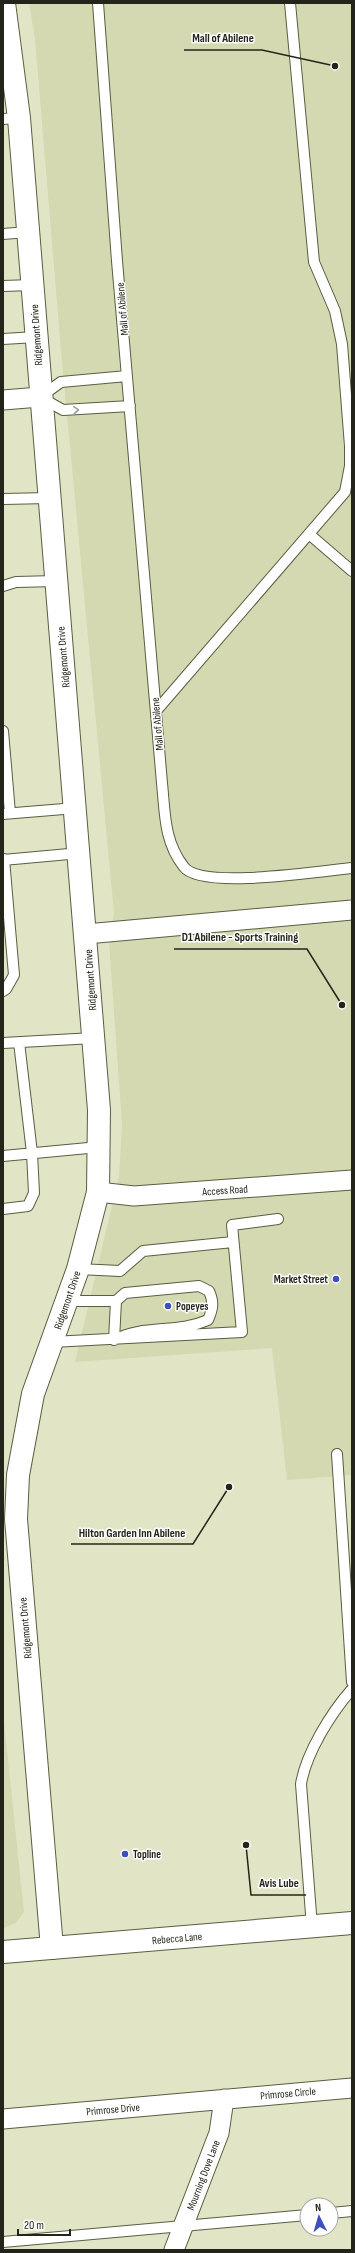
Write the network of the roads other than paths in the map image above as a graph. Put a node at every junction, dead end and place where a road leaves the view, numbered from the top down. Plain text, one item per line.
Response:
1 (4, 3) edge
2 (98, 3) edge
3 (290, 3) edge
4 (9, 80) edge
5 (11, 119) edge
6 (28, 232) junction
7 (3, 234) edge
8 (32, 285) junction
9 (3, 286) edge
10 (36, 337) junction
11 (3, 339) edge
12 (128, 376) junction
13 (40, 397) junction
14 (3, 400) edge
15 (130, 406) junction
16 (50, 498) junction
17 (3, 499) edge
18 (309, 534) junction
19 (352, 571) edge
20 (56, 581) junction
21 (3, 586) edge
22 (156, 711) junction
23 (3, 731) edge
24 (76, 808) junction
25 (7, 814) edge
26 (80, 853) junction
27 (4, 860) edge
28 (352, 868) edge
29 (352, 910) edge
30 (86, 934) junction
31 (3, 991) edge
32 (94, 1038) junction
33 (19, 1042) junction
34 (3, 1043) edge
35 (100, 1147) junction
36 (32, 1153) junction
37 (3, 1156) edge
38 (352, 1180) edge
39 (98, 1192) junction
40 (3, 1209) edge
41 (278, 1219) dead end
42 (233, 1242) junction
43 (78, 1269) junction
44 (67, 1301) junction
45 (116, 1301) junction
46 (114, 1340) junction
47 (52, 1342) junction
48 (337, 1454) dead end
49 (352, 1682) edge
50 (352, 1689) edge
51 (352, 1923) edge
52 (312, 1927) junction
53 (52, 1948) junction
54 (3, 1952) edge
55 (352, 2088) edge
56 (224, 2098) junction
57 (3, 2119) edge
58 (352, 2211) edge
59 (339, 2212) edge
60 (299, 2216) edge
61 (184, 2226) junction
62 (3, 2242) edge
63 (174, 2250) edge

1 - 4 street, Ridgemont Drive
2 - 12 lane, Mall of Abilene
3 - 18 lane
4 - 5 street, Ridgemont Drive
5 - 6 street, Ridgemont Drive
6 - 7 lane
6 - 8 street, Ridgemont Drive
8 - 9 lane
8 - 10 street, Ridgemont Drive
10 - 11 lane
10 - 13 street, Ridgemont Drive
12 - 13 lane
12 - 15 lane, Mall of Abilene
13 - 14 street
13 -> 15 lane
13 - 16 street, Ridgemont Drive
15 - 22 lane, Mall of Abilene
16 - 17 lane
16 - 20 street, Ridgemont Drive
18 - 19 lane
18 - 22 lane
20 - 21 lane
20 - 24 street, Ridgemont Drive
22 - 28 lane, Mall of Abilene
23 - 25 lane
24 - 25 lane
24 - 26 street, Ridgemont Drive
26 - 27 lane
26 - 30 street, Ridgemont Drive
27 - 31 lane
29 - 30 street
30 - 32 street, Ridgemont Drive
32 - 33 lane
32 - 35 street, Ridgemont Drive
33 - 34 lane
33 - 36 lane
35 - 36 lane
35 - 39 street, Ridgemont Drive
36 - 37 lane
36 - 40 lane
38 - 39 street, Access Road
39 - 43 street, Ridgemont Drive
41 - 42 lane
42 - 43 lane
42 - 46 lane
43 - 44 street, Ridgemont Drive
44 - 45 lane
44 - 47 street, Ridgemont Drive
45 - 46 lane
45 - 46 lane
46 - 47 lane
47 - 53 street, Ridgemont Drive
48 - 49 lane
50 - 52 lane
51 - 52 street, Rebecca Lane
52 - 53 street, Rebecca Lane
53 - 54 street, Rebecca Lane
55 - 56 street, Primrose Circle
56 - 57 street, Primrose Drive
56 - 61 street, Mourning Dove Lane
58 - 59 lane
60 - 61 lane
61 - 62 lane
61 - 63 street, Mourning Dove Lane

